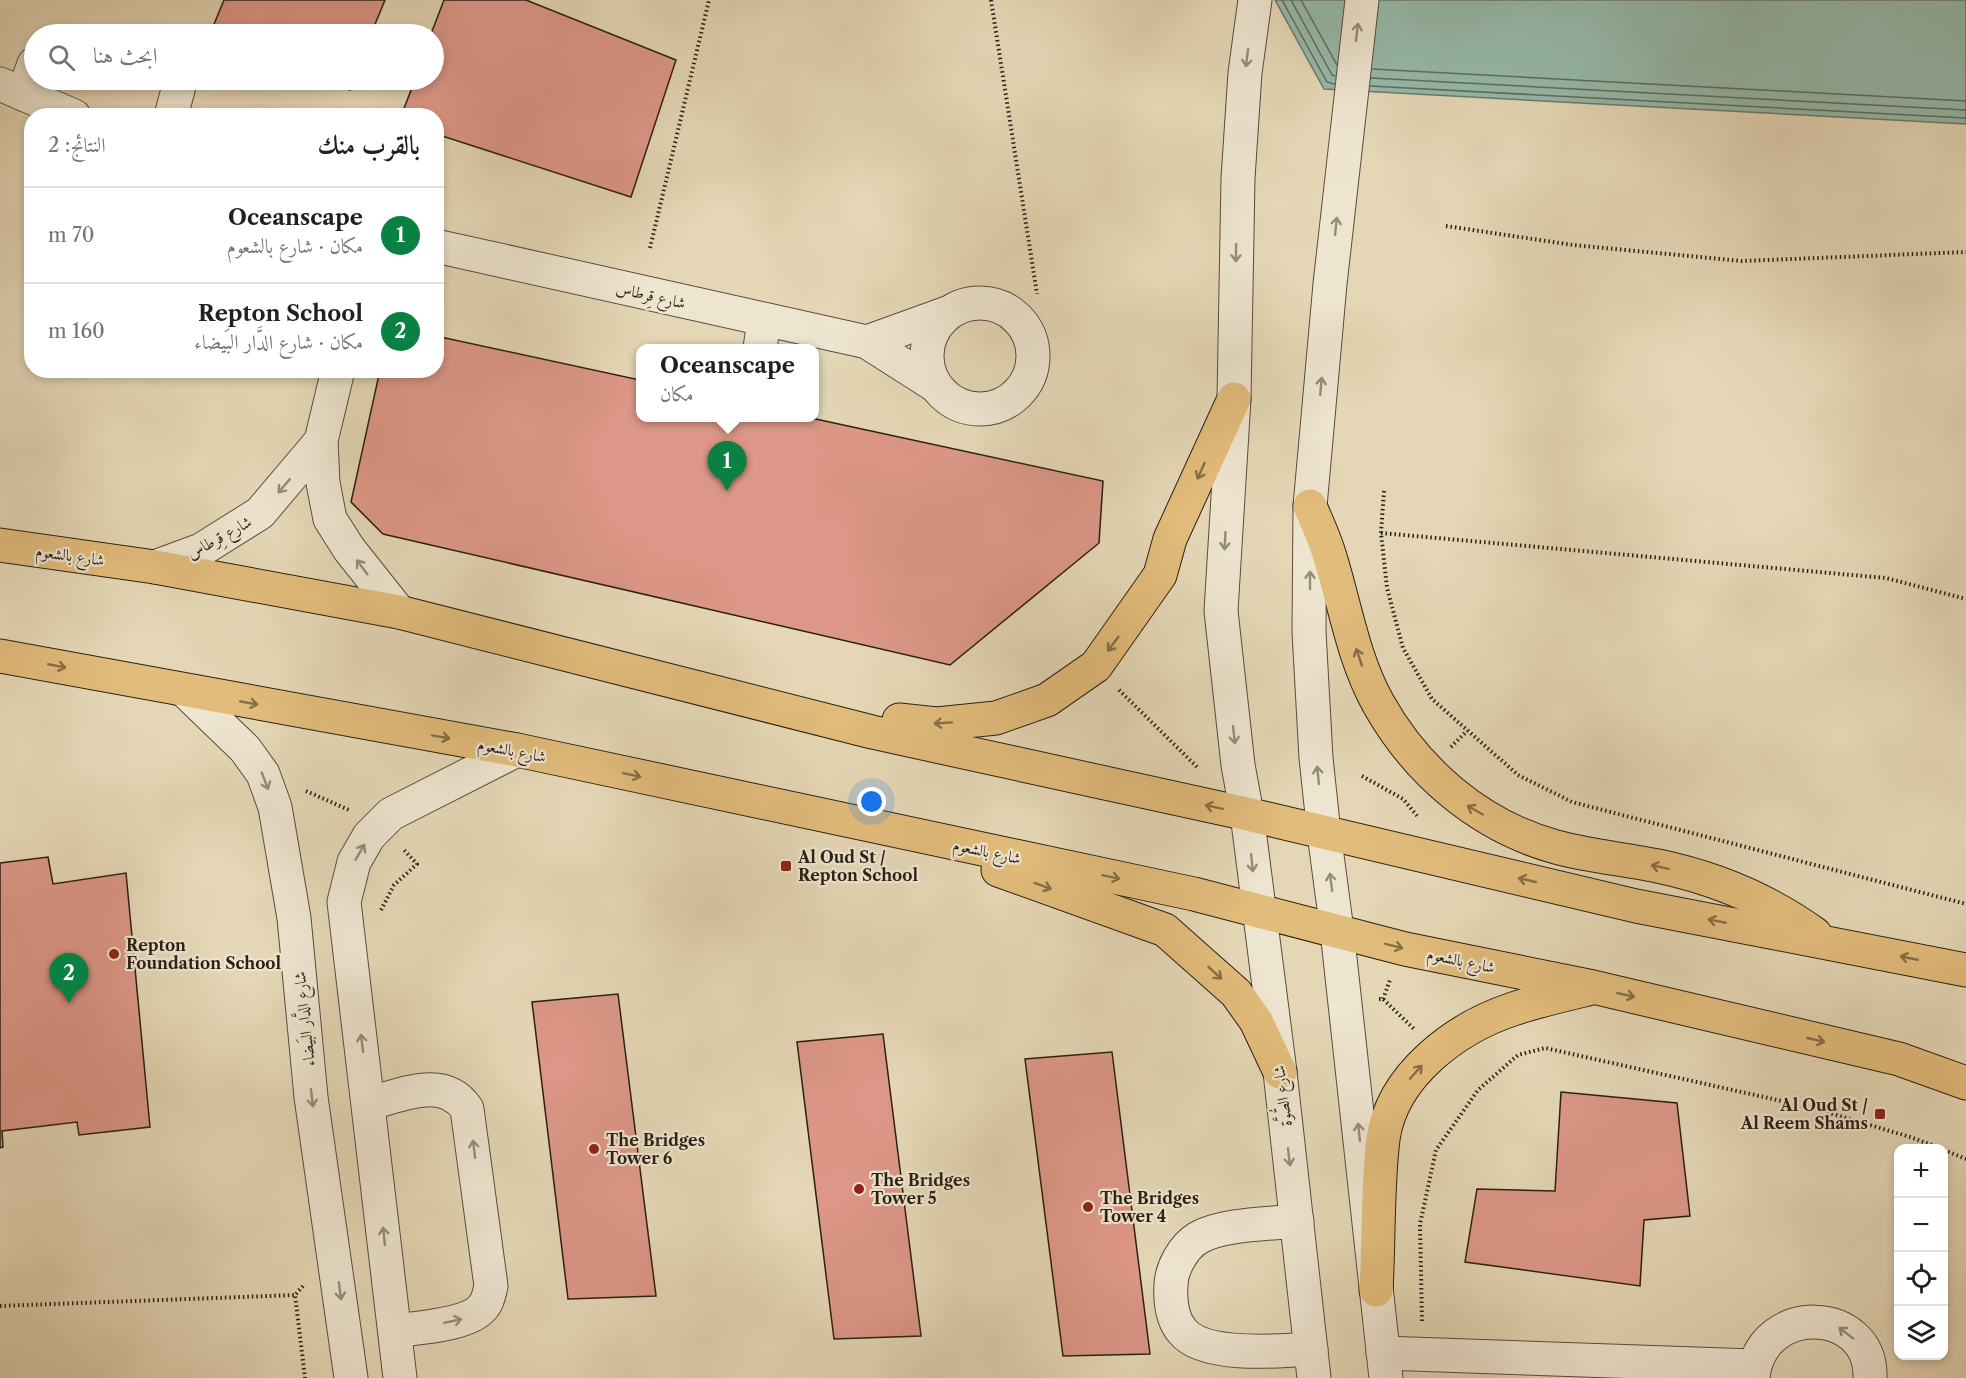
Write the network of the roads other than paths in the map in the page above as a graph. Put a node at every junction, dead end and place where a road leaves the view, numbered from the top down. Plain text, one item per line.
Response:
1 (1255, 0) edge
2 (1362, 0) edge
3 (34, 90) edge
4 (62, 108) edge
5 (444, 248) edge
6 (952, 311) junction
7 (762, 335) edge
8 (812, 340) edge
9 (867, 342) junction
10 (336, 378) edge
11 (936, 386) junction
12 (1233, 399) junction
13 (321, 441) junction
14 (1310, 506) junction
15 (0, 545) edge
16 (155, 567) junction
17 (399, 612) junction
18 (0, 656) edge
19 (185, 691) junction
20 (826, 720) junction
21 (517, 750) junction
22 (1247, 814) junction
23 (890, 830) junction
24 (1324, 833) junction
25 (1258, 912) junction
26 (1337, 932) junction
27 (1826, 942) junction
28 (1964, 968) edge
29 (1593, 987) junction
30 (1280, 1072) junction
31 (1966, 1083) edge
32 (369, 1103) junction
33 (1296, 1221) junction
34 (1376, 1290) junction
35 (395, 1331) junction
36 (1313, 1363) edge
37 (1385, 1366) edge
38 (1754, 1372) edge
39 (351, 1378) edge
40 (400, 1378) edge
41 (1870, 1378) edge

1 -> 12 street, شارع الصُّوَّة
14 -> 2 street
3 - 4 street
5 - 7 street, شارع قِرطاس
6 - 9 street
6 - 11 street
6 - 11 street
7 - 8 street, شارع قِرطاس
8 - 9 street, شارع قِرطاس
9 - 11 street, شارع قِرطاس
10 - 13 street, شارع قِرطاس
12 -> 20 main road
12 -> 22 street, شارع الصُّوَّة
13 -> 16 street, شارع قِرطاس
17 -> 13 street, شارع قِرطاس
24 -> 14 street
27 -> 14 main road
15 - 16 main road, شارع بالشعوم
16 - 17 main road, شارع بالشعوم
17 - 20 main road, شارع بالشعوم
18 -> 19 main road, شارع بالشعوم
19 -> 21 main road, شارع بالشعوم
19 -> 39 street, شارع الدَّار البَيضاء
22 -> 20 main road, شارع بالشعوم
21 -> 23 main road, شارع بالشعوم
32 -> 21 street
22 - 24 main road, شارع بالشعوم
22 -> 25 street, شارع الصُّوَّة
23 -> 25 main road, شارع بالشعوم
23 -> 30 main road
26 -> 24 street
27 -> 24 main road, شارع بالشعوم
25 - 26 main road, شارع بالشعوم
25 - 30 street, شارع الصُّوَّة
26 -> 29 main road, شارع بالشعوم
34 -> 26 street
28 -> 27 main road, شارع بالشعوم
29 -> 31 main road, شارع بالشعوم
34 -> 29 main road
30 -> 33 street, شارع الصُّوَّة
35 -> 32 street
35 -> 32 street
33 - 36 street, شارع الصُّوَّة
33 - 36 street
34 - 37 street
35 - 40 street
37 - 38 street
41 -> 38 street

